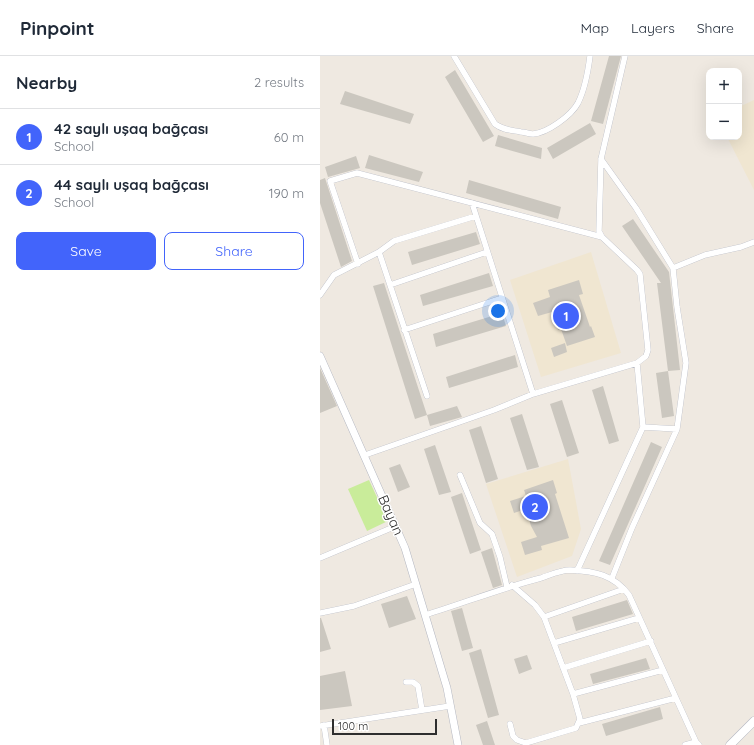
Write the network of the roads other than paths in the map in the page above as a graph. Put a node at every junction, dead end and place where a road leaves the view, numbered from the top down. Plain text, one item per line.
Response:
1 (454, 56) edge
2 (590, 56) edge
3 (625, 56) edge
4 (601, 159) junction
5 (472, 203) junction
6 (476, 216) junction
7 (602, 237) junction
8 (754, 242) edge
9 (379, 252) junction
10 (487, 252) junction
11 (358, 264) junction
12 (673, 268) junction
13 (390, 285) junction
14 (320, 295) edge
15 (502, 298) junction
16 (404, 330) junction
17 (320, 356) edge
18 (637, 363) junction
19 (533, 394) junction
20 (427, 396) dead end
21 (643, 427) junction
22 (678, 429) junction
23 (365, 455) junction
24 (460, 475) dead end
25 (396, 526) junction
26 (320, 558) edge
27 (577, 571) junction
28 (612, 578) junction
29 (416, 584) junction
30 (510, 586) junction
31 (624, 589) junction
32 (320, 613) edge
33 (425, 615) junction
34 (544, 617) junction
35 (640, 618) junction
36 (651, 641) junction
37 (554, 643) junction
38 (563, 668) junction
39 (663, 670) junction
40 (406, 682) dead end
41 (572, 694) junction
42 (676, 698) junction
43 (450, 706) junction
44 (422, 710) junction
45 (754, 721) edge
46 (579, 723) junction
47 (510, 724) dead end
48 (322, 725) edge
49 (698, 744) edge
50 (327, 745) edge
51 (458, 745) edge
52 (685, 745) edge
53 (730, 745) edge

1 - 2 street
3 - 4 street
4 - 7 street
4 - 12 street
5 - 6 street
5 - 7 street
5 - 11 street
6 - 9 street
6 - 10 street
7 - 18 street
8 - 12 street
9 - 11 street
9 - 13 street
10 - 13 street
10 - 15 street
11 - 14 street
12 - 22 street
13 - 16 street
15 - 16 street
15 - 19 street
16 - 20 street
17 - 23 street, Bayan
18 - 19 street
18 - 21 street
19 - 23 street
21 - 22 street
21 - 27 street
22 - 28 street
23 - 25 street, Bayan
24 - 30 street
25 - 26 street
25 - 29 street, Bayan
27 - 28 street
27 - 30 street
28 - 31 street
29 - 32 street
29 - 33 street, Bayan
30 - 33 street
30 - 34 street
31 - 34 street
31 - 35 street
33 - 43 street, Bayan
34 - 37 street
35 - 36 street
35 - 37 street
36 - 38 street
36 - 39 street
37 - 38 street
38 - 41 street
39 - 41 street
39 - 42 street
40 - 44 street
41 - 46 street
42 - 46 street
42 - 49 street
43 - 44 street
43 - 51 street, Bayan
44 - 48 street
45 - 53 main road
46 - 47 street
48 - 50 street
49 - 52 street

